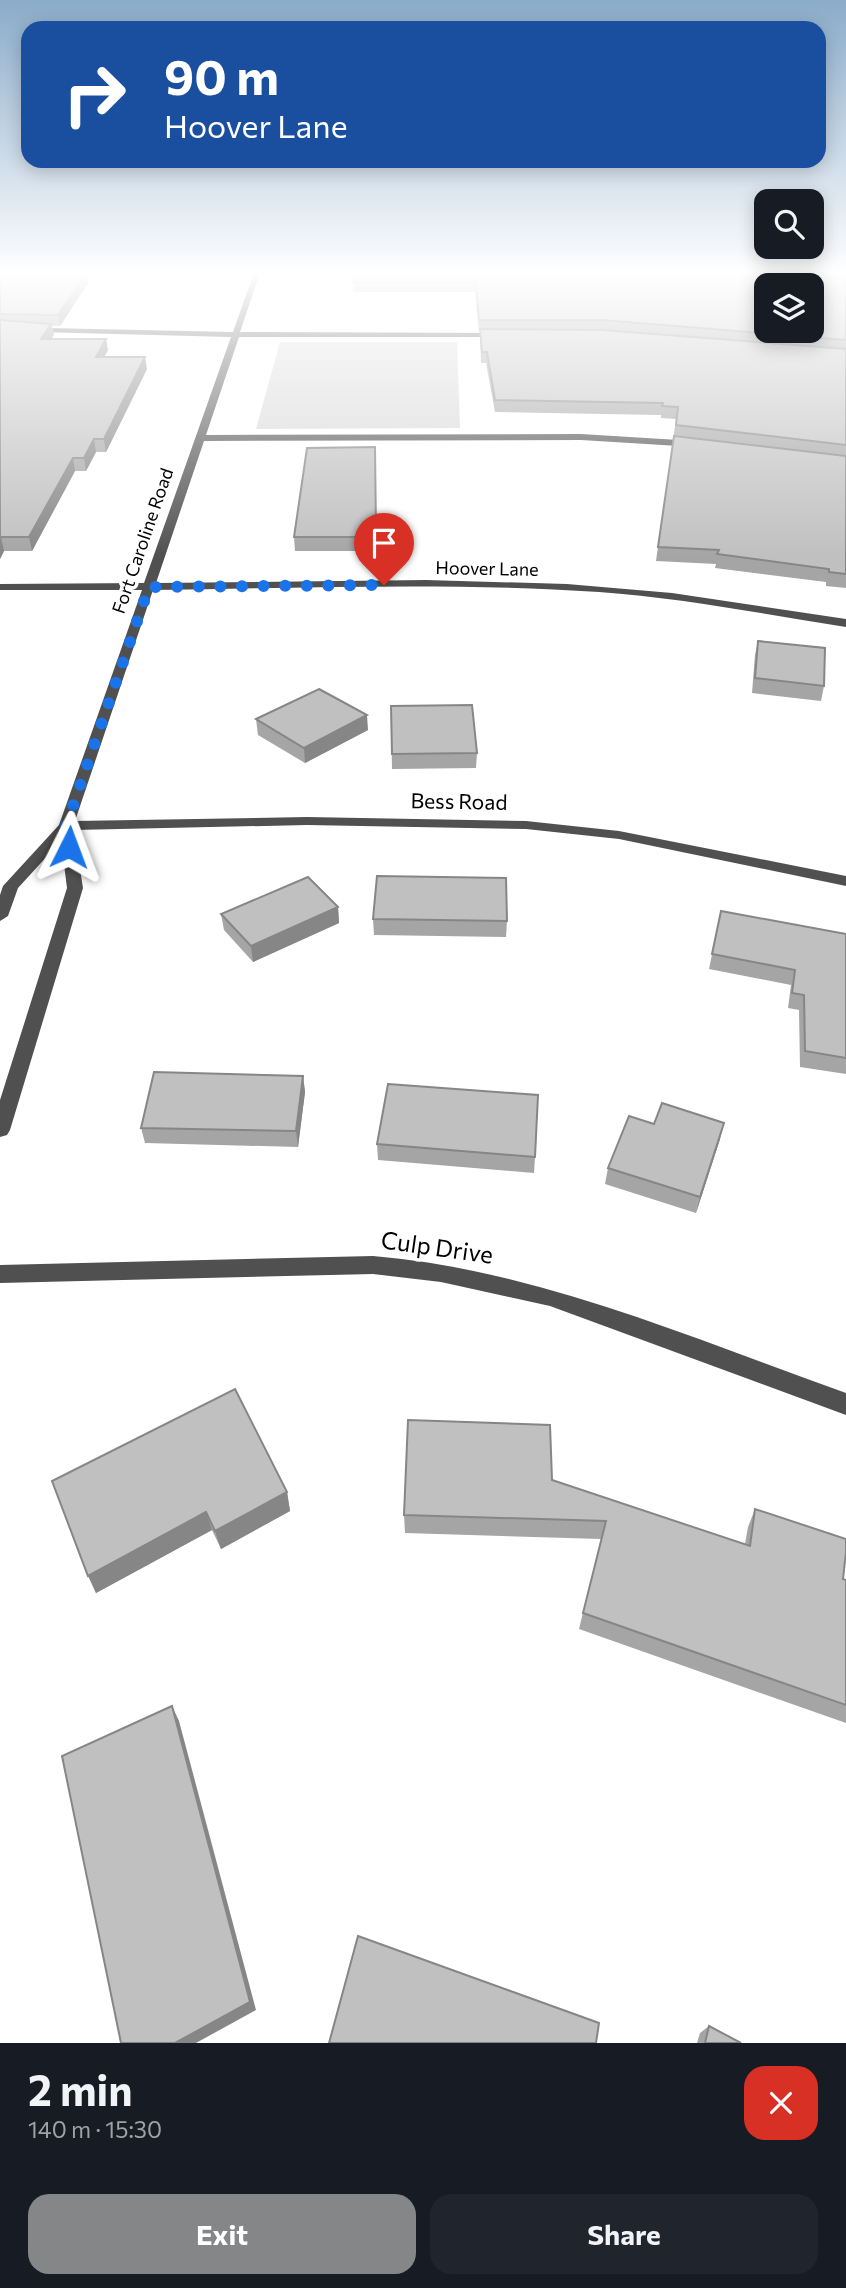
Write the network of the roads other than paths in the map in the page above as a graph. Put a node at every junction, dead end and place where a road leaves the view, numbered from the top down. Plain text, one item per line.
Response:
1 (226, 365) edge
2 (201, 438) junction
3 (713, 446) edge
4 (0, 587) edge
5 (149, 587) junction
6 (846, 623) edge
7 (66, 826) junction
8 (846, 881) edge
9 (0, 916) edge
10 (0, 1130) edge
11 (0, 1274) edge
12 (846, 1404) edge

1 - 2 street, Fort Caroline Road
2 - 3 street
2 - 5 street, Fort Caroline Road
4 - 5 street, Hoover Lane
5 - 6 street, Hoover Lane
5 - 7 street, Fort Caroline Road
7 - 8 street, Bess Road
7 - 9 street, Fort Caroline Road
7 - 10 street, Fort Caroline Road
11 - 12 street, Culp Drive

